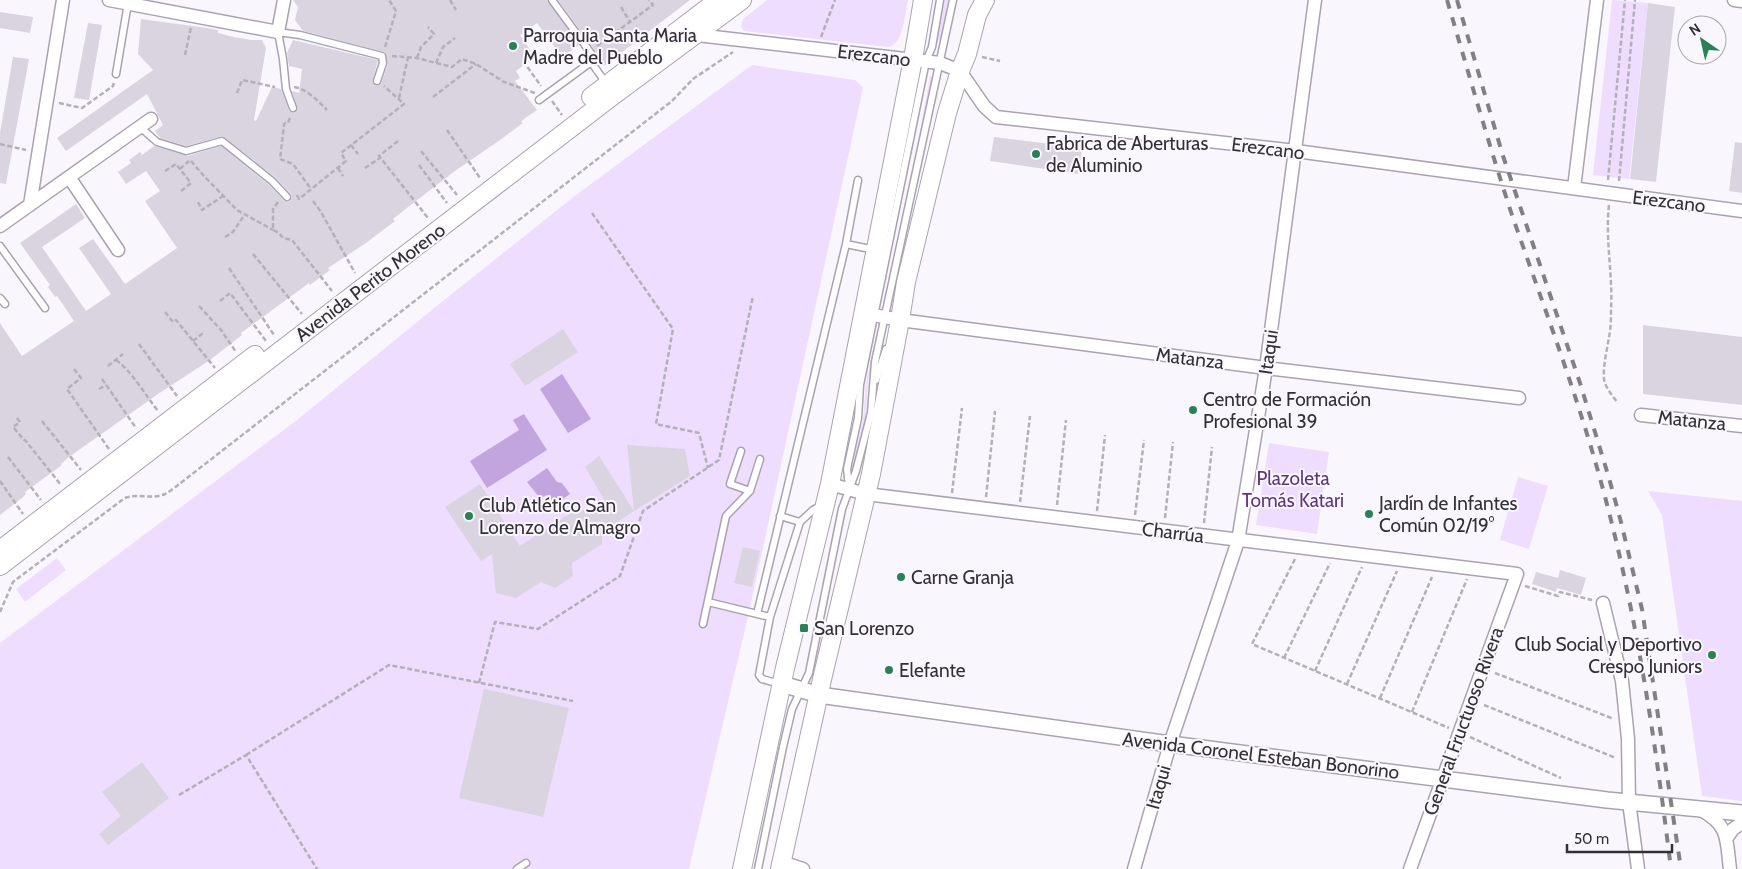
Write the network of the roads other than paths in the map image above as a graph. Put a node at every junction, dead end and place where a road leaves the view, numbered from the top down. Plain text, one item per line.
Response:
1 (63, 0) edge
2 (109, 0) edge
3 (284, 0) edge
4 (552, 0) edge
5 (718, 0) edge
6 (742, 0) edge
7 (923, 0) edge
8 (940, 0) edge
9 (953, 0) edge
10 (1315, 0) edge
11 (1597, 0) edge
12 (1734, 0) edge
13 (1742, 1) edge
14 (128, 4) junction
15 (979, 5) edge
16 (278, 32) junction
17 (697, 35) junction
18 (920, 60) junction
19 (592, 62) junction
20 (940, 63) junction
21 (960, 71) junction
22 (116, 74) road end
23 (377, 81) road end
24 (607, 85) junction
25 (542, 98) road end
26 (293, 108) road end
27 (152, 119) dead end
28 (140, 127) junction
29 (1296, 151) junction
30 (69, 177) junction
31 (858, 180) dead end
32 (1574, 188) junction
33 (287, 196) road end
34 (30, 205) junction
35 (1742, 211) edge
36 (0, 226) edge
37 (846, 244) junction
38 (0, 246) edge
39 (118, 250) dead end
40 (876, 250) junction
41 (0, 298) edge
42 (5, 304) dead end
43 (45, 308) dead end
44 (881, 316) junction
45 (1266, 368) junction
46 (874, 385) junction
47 (1519, 398) dead end
48 (1641, 415) dead end
49 (1742, 426) edge
50 (741, 451) dead end
51 (760, 459) dead end
52 (830, 484) junction
53 (750, 492) junction
54 (858, 492) junction
55 (825, 503) junction
56 (780, 516) junction
57 (800, 522) junction
58 (1238, 541) junction
59 (0, 550) edge
60 (0, 566) edge
61 (1515, 578) joint
62 (708, 602) junction
63 (1603, 603) road end
64 (756, 614) junction
65 (770, 618) junction
66 (703, 624) dead end
67 (782, 684) junction
68 (800, 690) junction
69 (819, 695) junction
70 (1170, 744) junction
71 (1442, 778) junction
72 (1629, 802) junction
73 (1701, 810) junction
74 (1742, 813) edge
75 (1742, 822) edge
76 (1726, 839) junction
77 (526, 863) dead end
78 (781, 866) edge
79 (517, 869) edge
80 (742, 869) edge
81 (758, 869) edge
82 (803, 869) edge
83 (1134, 869) edge
84 (1410, 869) edge
85 (1638, 869) edge
86 (1730, 869) edge

1 - 34 street
2 - 14 street
3 - 16 street
4 - 19 lane
5 - 24 main road, Avenida Perito Moreno
6 - 17 main road, Avenida Perito Moreno
7 - 18 main road
8 - 18 lane
9 - 20 lane
10 - 29 street, Itaqui
11 - 32 street
12 - 13 street
14 - 16 street
14 - 22 lane
15 - 21 main road
16 - 23 lane
16 - 26 lane
17 - 18 street, Erezcano
17 - 60 main road, Avenida Perito Moreno
18 - 20 street, Erezcano
18 - 40 main road
18 - 44 lane
19 - 24 lane
19 - 25 lane
20 - 21 street, Erezcano
20 - 44 lane
21 - 29 street, Erezcano
21 - 44 main road
24 - 59 main road, Avenida Perito Moreno
27 - 28 street
28 - 30 street
28 - 33 lane
29 - 32 street, Erezcano
29 - 45 street, Itaqui
30 - 34 street
30 - 39 street
31 - 37 lane
32 - 35 street, Erezcano
34 - 36 street
37 - 40 lane
37 - 56 lane
38 - 43 lane
40 - 44 main road
41 - 42 lane
44 - 45 street, Matanza
44 - 46 lane
44 - 46 lane
44 - 52 main road
44 - 54 main road
44 - 54 lane
45 - 47 street, Matanza
45 - 58 street, Itaqui
46 - 54 lane
48 - 49 street, Matanza
50 - 53 lane
51 - 53 lane
52 - 54 street, Charrúa
52 - 55 main road
53 - 62 lane
54 - 58 street, Charrúa
54 - 68 lane
54 - 69 main road
55 - 57 lane
55 - 67 main road
56 - 57 lane
56 - 64 lane
57 - 65 lane
58 - 61 street, Charrúa
58 - 70 street, Itaqui
61 - 71 street, General Fructuoso Rivera
62 - 64 lane
62 - 66 lane
63 - 72 street
64 - 65 lane
65 - 67 lane
67 - 68 street, Avenida Coronel Esteban Bonorino
67 - 80 main road
68 - 69 street, Avenida Coronel Esteban Bonorino
68 - 81 lane
69 - 70 street, Avenida Coronel Esteban Bonorino
69 - 78 main road
70 - 71 street, Avenida Coronel Esteban Bonorino
70 - 83 street, Itaqui
71 - 72 street, Avenida Coronel Esteban Bonorino
71 - 84 street, General Fructuoso Rivera
72 - 73 street, Avenida Coronel Esteban Bonorino
72 - 85 street
73 - 74 street, Avenida Coronel Esteban Bonorino
73 - 76 street
75 - 76 street
76 - 86 street
77 - 79 lane
78 - 82 street

